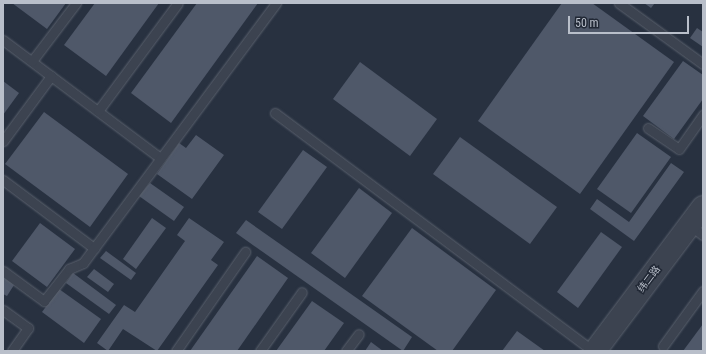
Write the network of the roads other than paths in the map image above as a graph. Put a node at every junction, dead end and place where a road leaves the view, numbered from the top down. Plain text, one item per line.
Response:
1 (76, 3) edge
2 (178, 3) edge
3 (276, 3) edge
4 (619, 3) edge
5 (3, 40) edge
6 (32, 61) junction
7 (703, 64) edge
8 (51, 76) junction
9 (98, 111) junction
10 (275, 113) dead end
11 (703, 115) edge
12 (648, 128) dead end
13 (3, 141) edge
14 (160, 158) junction
15 (3, 180) edge
16 (703, 207) edge
17 (696, 230) edge
18 (94, 248) junction
19 (245, 252) dead end
20 (3, 271) edge
21 (703, 291) edge
22 (302, 292) dead end
23 (3, 310) edge
24 (359, 334) dead end
25 (663, 346) dead end
26 (12, 351) edge
27 (176, 351) edge
28 (260, 351) edge
29 (346, 351) edge
30 (594, 351) edge

1 - 6 lane
2 - 9 lane
3 - 14 lane
4 - 7 lane
5 - 6 lane
6 - 8 lane
8 - 9 lane
8 - 13 lane
9 - 14 lane
10 - 30 lane
11 - 12 lane
14 - 18 lane
15 - 18 lane
16 - 17 street, 纬二路
17 - 30 street, 纬二路
18 - 20 lane
19 - 27 lane
21 - 25 lane
22 - 28 lane
23 - 26 lane
24 - 29 lane

